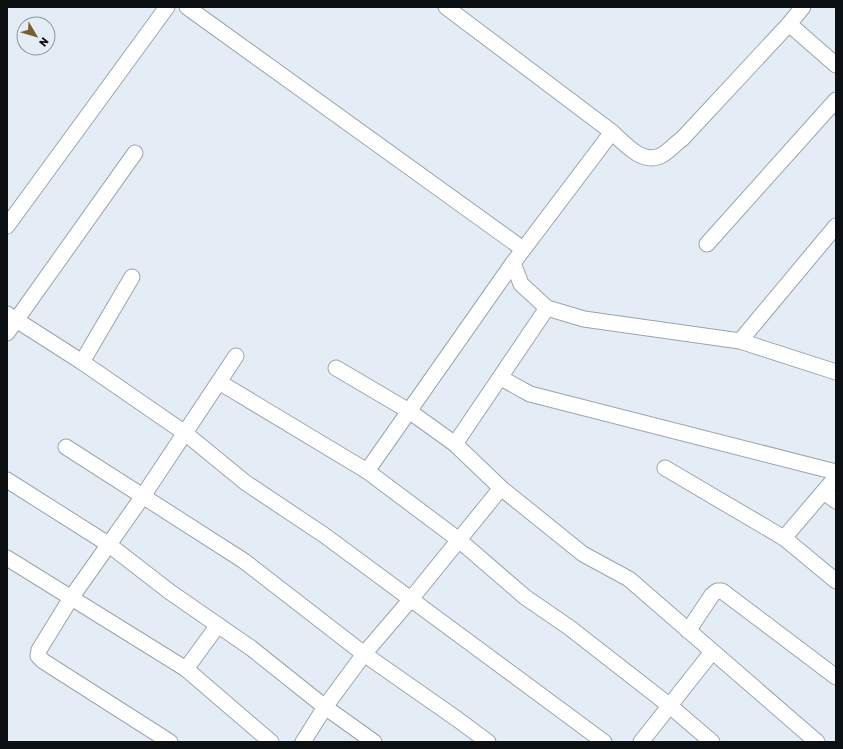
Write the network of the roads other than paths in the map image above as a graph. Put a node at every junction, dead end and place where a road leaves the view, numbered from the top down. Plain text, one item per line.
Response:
1 (167, 7) edge
2 (187, 7) edge
3 (446, 7) edge
4 (803, 7) edge
5 (789, 24) junction
6 (836, 66) edge
7 (836, 100) edge
8 (612, 132) junction
9 (135, 153) dead end
10 (7, 226) edge
11 (836, 226) edge
12 (707, 244) dead end
13 (523, 249) junction
14 (513, 263) junction
15 (132, 276) dead end
16 (547, 308) junction
17 (12, 317) edge
18 (7, 333) edge
19 (740, 341) junction
20 (236, 356) dead end
21 (82, 362) junction
22 (336, 368) dead end
23 (835, 371) edge
24 (501, 378) junction
25 (219, 382) junction
26 (409, 411) junction
27 (185, 433) junction
28 (455, 444) junction
29 (66, 447) dead end
30 (665, 468) dead end
31 (367, 471) junction
32 (836, 472) edge
33 (836, 477) edge
34 (7, 480) edge
35 (501, 488) junction
36 (824, 492) junction
37 (143, 496) junction
38 (836, 501) edge
39 (784, 538) junction
40 (459, 540) junction
41 (108, 544) junction
42 (7, 558) edge
43 (836, 580) edge
44 (71, 598) junction
45 (411, 599) junction
46 (218, 625) junction
47 (688, 631) junction
48 (712, 652) junction
49 (364, 654) junction
50 (186, 669) junction
51 (836, 677) edge
52 (670, 706) junction
53 (325, 707) junction
54 (170, 742) edge
55 (272, 742) edge
56 (302, 742) edge
57 (374, 742) edge
58 (488, 742) edge
59 (604, 742) edge
60 (641, 742) edge
61 (712, 742) edge
62 (817, 742) edge

1 - 10 street
2 - 13 street
3 - 8 street
4 - 5 street
5 - 6 street
5 - 8 street
7 - 12 street
8 - 13 street
9 - 17 street
11 - 19 street
13 - 14 street
14 - 16 street
14 - 26 street
15 - 21 street
16 - 19 street
16 - 24 street
17 - 18 street
17 - 21 street
19 - 23 street
20 - 25 street
21 - 27 street
22 - 26 street
24 - 28 street
24 - 32 street
25 - 27 street
25 - 31 street
26 - 28 street
26 - 31 street
27 - 37 street
27 - 45 street
28 - 35 street
29 - 37 street
30 - 39 street
31 - 40 street
33 - 36 street
34 - 41 street
35 - 40 street
35 - 47 street
36 - 38 street
36 - 39 street
37 - 41 street
37 - 49 street
39 - 43 street
40 - 45 street
40 - 52 street
41 - 44 street
41 - 46 street
42 - 44 street
44 - 50 street
44 - 54 street
45 - 49 street
45 - 59 street
46 - 50 street
46 - 53 street
47 - 48 street
47 - 51 street
48 - 52 street
48 - 62 street
49 - 53 street
49 - 58 street
50 - 55 street
52 - 60 street
52 - 61 street
53 - 56 street
53 - 57 street

